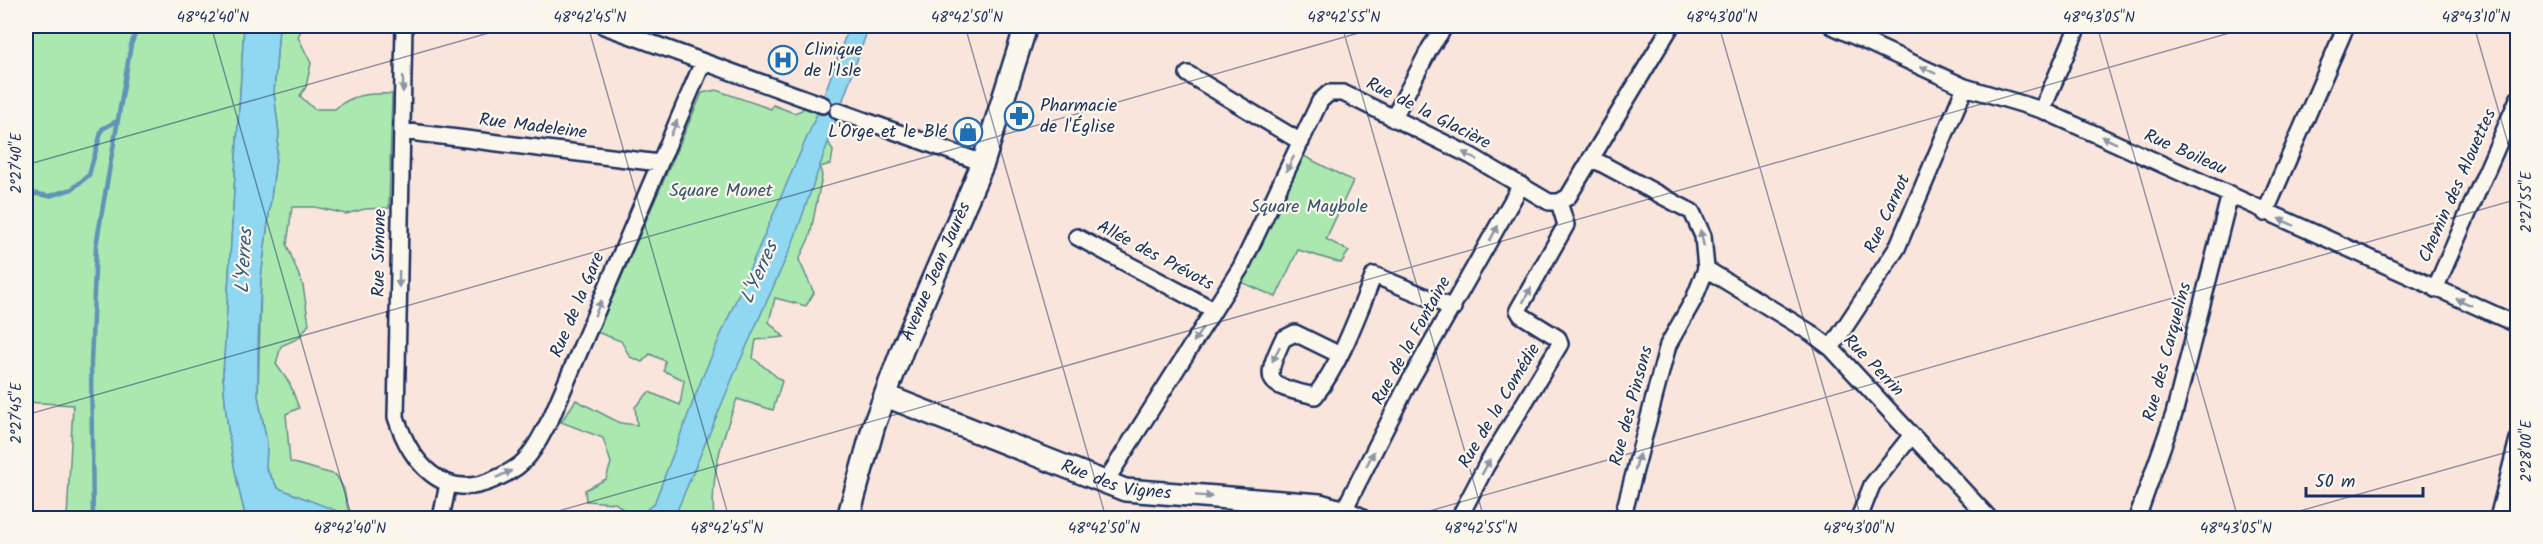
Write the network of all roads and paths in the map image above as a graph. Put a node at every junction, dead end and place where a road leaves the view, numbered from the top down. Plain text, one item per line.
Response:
1 (404, 26) edge
2 (604, 26) edge
3 (1026, 26) edge
4 (1445, 26) edge
5 (1671, 26) edge
6 (1832, 26) edge
7 (2078, 26) edge
8 (2346, 26) edge
9 (703, 62) junction
10 (1188, 74) dead end
11 (1965, 87) junction
12 (2517, 99) edge
13 (823, 105) dead end
14 (2042, 110) junction
15 (838, 111) dead end
16 (1394, 119) junction
17 (402, 131) junction
18 (1301, 142) junction
19 (1591, 158) junction
20 (659, 163) junction
21 (983, 163) junction
22 (1521, 185) junction
23 (2230, 194) junction
24 (1559, 202) junction
25 (2265, 213) junction
26 (1077, 237) dead end
27 (1706, 269) junction
28 (2434, 289) junction
29 (1453, 308) junction
30 (1214, 310) junction
31 (2517, 325) edge
32 (1831, 348) junction
33 (1340, 355) junction
34 (886, 396) junction
35 (1912, 435) junction
36 (2517, 439) edge
37 (428, 473) joint
38 (1106, 481) junction
39 (448, 484) junction
40 (1348, 516) edge
41 (441, 519) edge
42 (848, 519) edge
43 (1459, 519) edge
44 (1626, 519) edge
45 (1859, 519) edge
46 (1989, 519) edge
47 (2137, 519) edge
48 (2498, 519) edge

1 -> 17 street, Rue Simone
2 - 9 street
3 - 21 street, Avenue Jean Jaurès
4 - 16 street
5 - 19 street
11 -> 6 street, Rue Boileau
7 - 14 street
8 - 25 street
9 - 13 street
20 -> 9 street, Rue de la Gare
10 - 18 street
11 - 14 street, Rue Boileau
11 - 32 street, Rue Carnot
12 - 28 street, Chemin des Alouettes
23 -> 14 street, Rue Boileau
15 - 21 street
16 - 18 street, Rue de la Glacière
22 -> 16 street, Rue de la Glacière
17 - 20 street, Rue Madeleine
17 -> 37 street, Rue Simone
18 -> 30 street, Rue de la Glacière
19 - 24 street
27 -> 19 street, Rue des Pinsons
39 -> 20 street, Rue de la Gare
21 - 34 street, Avenue Jean Jaurès
22 - 24 street, Rue de la Glacière
29 -> 22 street, Rue de la Fontaine
23 - 25 street, Rue Boileau
23 - 47 street, Rue des Carquelins
43 -> 24 street, Rue de la Comédie
28 -> 25 street, Rue Boileau
26 - 30 street, Allée des Prévots
27 - 32 street, Rue Perrin
44 -> 27 street, Rue des Pinsons
31 -> 28 street, Rue Boileau
29 - 33 street
40 -> 29 street, Rue de la Fontaine
30 -> 38 street, Rue de la Glacière
32 - 35 street, Rue Perrin
33 -> 33 street
34 - 38 street, Rue des Vignes
34 - 42 street, Avenue Jean Jaurès
35 - 45 street
35 - 46 street, Rue Perrin
36 - 48 street
37 - 39 street, Rue de la Gare
38 -> 40 street, Rue des Vignes
39 - 41 street

